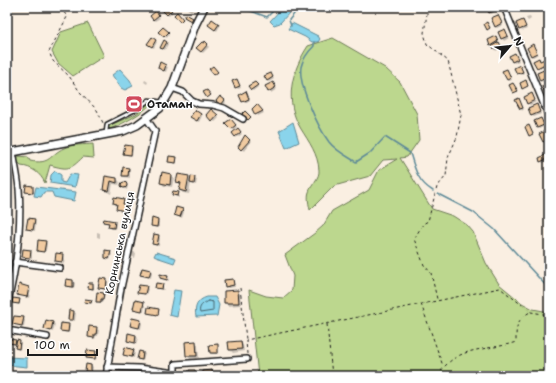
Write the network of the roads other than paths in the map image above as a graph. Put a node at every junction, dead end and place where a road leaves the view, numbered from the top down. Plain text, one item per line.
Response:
1 (204, 7) edge
2 (504, 7) edge
3 (172, 88) junction
4 (163, 103) junction
5 (549, 116) edge
6 (146, 118) junction
7 (243, 119) dead end
8 (106, 136) junction
9 (10, 153) edge
10 (15, 262) junction
11 (60, 268) dead end
12 (7, 306) edge
13 (7, 330) edge
14 (47, 337) dead end
15 (247, 359) road end
16 (107, 367) junction
17 (175, 374) edge
18 (106, 376) edge

1 - 3 main road
2 - 5 street
3 - 4 main road
3 - 7 street
4 - 6 main road
4 - 8 lane
6 - 8 main road
6 - 16 street, Корнинська вулиця
8 - 9 main road
9 - 10 street
10 - 11 street
10 - 12 street
13 - 14 street
15 - 17 street
16 - 17 street
16 - 18 street, Корнинська вулиця

